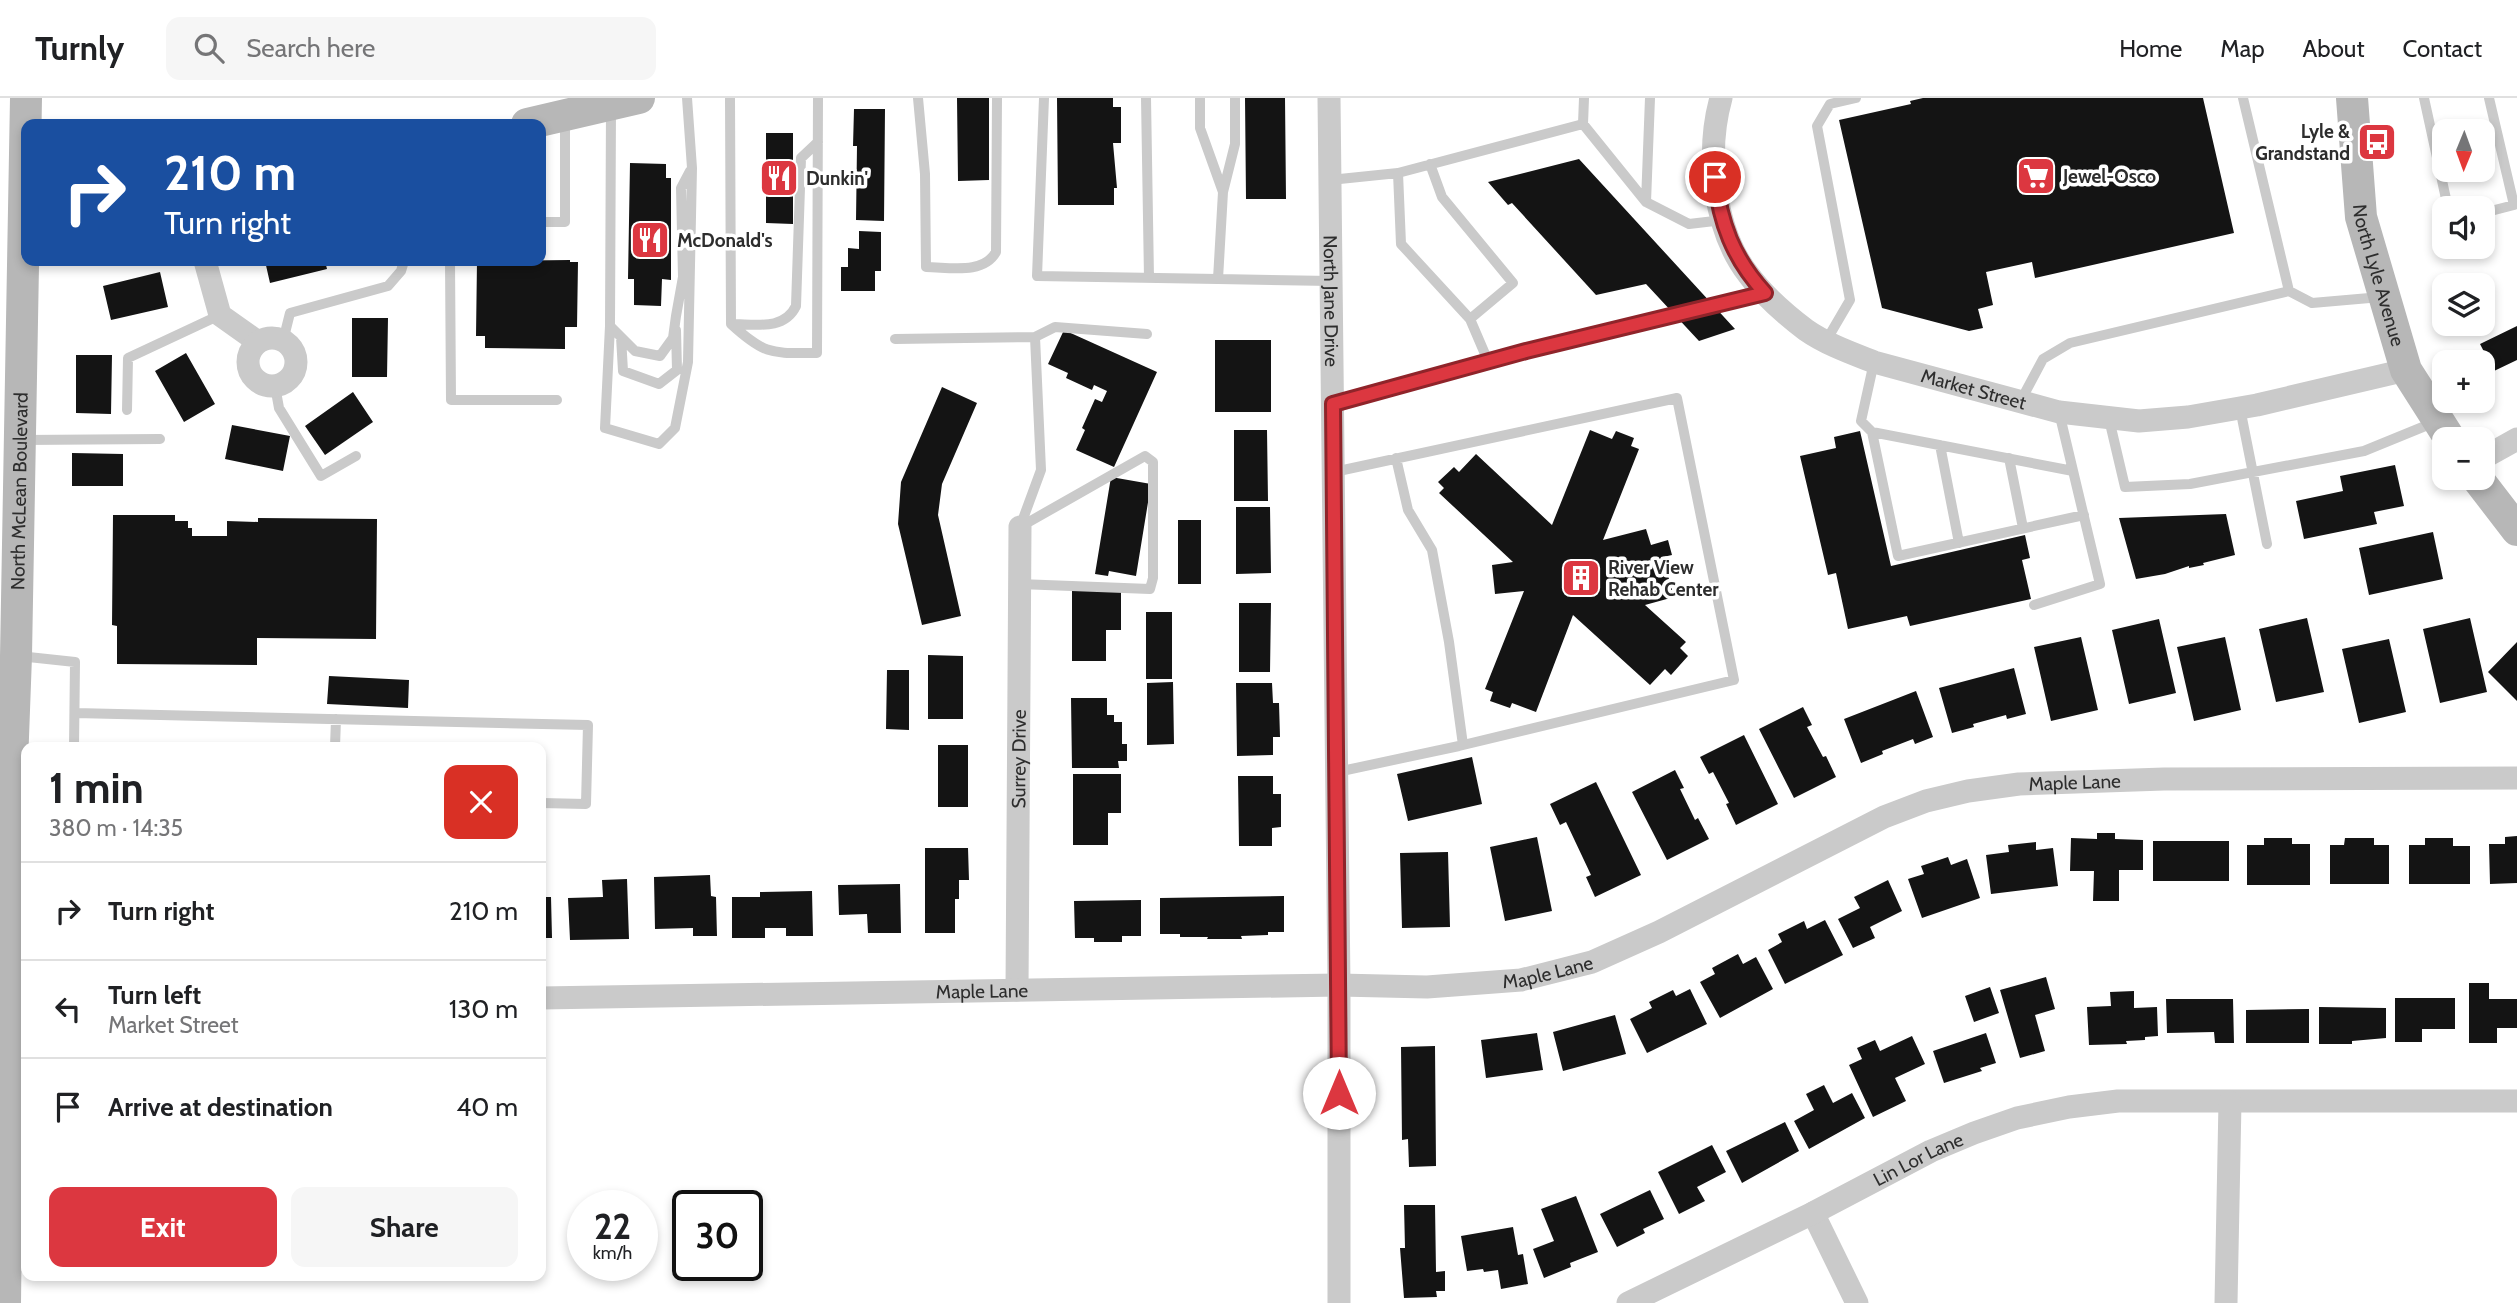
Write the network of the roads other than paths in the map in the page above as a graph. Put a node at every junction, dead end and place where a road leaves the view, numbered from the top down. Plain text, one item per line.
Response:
1 (26, 98) edge
2 (687, 98) edge
3 (730, 98) edge
4 (818, 98) edge
5 (918, 98) edge
6 (997, 98) edge
7 (1044, 98) edge
8 (1146, 98) edge
9 (1200, 98) edge
10 (1235, 98) edge
11 (1329, 98) edge
12 (1584, 98) edge
13 (1650, 98) edge
14 (1721, 98) edge
15 (1856, 98) edge
16 (2243, 98) edge
17 (2352, 98) edge
18 (2424, 98) edge
19 (2489, 98) edge
20 (625, 101) edge
21 (1829, 101) edge
22 (565, 116) junction
23 (25, 119) edge
24 (546, 120) edge
25 (1583, 124) junction
26 (818, 142) junction
27 (1430, 164) junction
28 (692, 168) junction
29 (1398, 173) junction
30 (21, 180) edge
31 (1330, 180) junction
32 (1223, 192) junction
33 (2445, 196) edge
34 (1646, 202) junction
35 (2495, 210) edge
36 (1723, 220) junction
37 (546, 222) edge
38 (17, 245) edge
39 (206, 266) edge
40 (402, 266) edge
41 (450, 266) edge
42 (1149, 278) junction
43 (1219, 279) junction
44 (1331, 281) junction
45 (2289, 291) junction
46 (1765, 293) junction
47 (2385, 297) junction
48 (220, 315) junction
49 (676, 316) junction
50 (1470, 318) junction
51 (731, 324) junction
52 (610, 326) junction
53 (1147, 334) dead end
54 (621, 337) junction
55 (1035, 337) junction
56 (895, 339) dead end
57 (283, 341) junction
58 (1826, 341) junction
59 (258, 342) junction
60 (1488, 361) junction
61 (1874, 362) junction
62 (2406, 370) junction
63 (275, 386) junction
64 (557, 400) dead end
65 (2020, 402) junction
66 (1333, 404) junction
67 (2240, 408) junction
68 (127, 410) dead end
69 (2059, 412) junction
70 (2109, 419) junction
71 (2442, 427) edge
72 (1872, 432) junction
73 (2432, 433) edge
74 (160, 439) dead end
75 (2517, 439) edge
76 (20, 440) junction
77 (1940, 445) junction
78 (2495, 451) edge
79 (356, 456) dead end
80 (1396, 458) junction
81 (2009, 458) junction
82 (2073, 471) junction
83 (1334, 472) junction
84 (2252, 472) junction
85 (2486, 490) edge
86 (2084, 515) junction
87 (1020, 527) junction
88 (2023, 528) junction
89 (2517, 530) edge
90 (1959, 543) junction
91 (2267, 544) dead end
92 (1019, 584) junction
93 (2034, 605) dead end
94 (16, 656) junction
95 (75, 713) junction
96 (336, 719) junction
97 (74, 742) edge
98 (335, 742) edge
99 (1463, 745) junction
100 (1337, 772) junction
101 (2517, 778) edge
102 (19, 791) edge
103 (546, 803) edge
104 (1339, 985) junction
105 (1017, 990) junction
106 (546, 998) edge
107 (17, 1007) edge
108 (3, 1099) edge
109 (2517, 1101) edge
110 (2230, 1102) junction
111 (1813, 1213) junction
112 (5, 1303) edge
113 (1339, 1303) edge
114 (1628, 1303) edge
115 (1857, 1303) edge
116 (2226, 1303) edge

1 - 23 main road, North McLean Boulevard
2 - 28 lane
3 - 51 lane
4 - 26 lane
5 - 6 lane
7 - 42 lane
8 - 42 lane
9 - 32 lane
10 - 32 lane
11 - 31 street, North Jane Drive
12 - 25 lane
13 - 34 lane
14 - 36 street, Market Street
15 - 21 lane
16 - 45 lane
17 - 47 main road, North Lyle Avenue
18 - 33 lane
19 - 35 lane
20 - 22 main road
20 - 52 lane
21 - 58 lane
22 - 24 main road
22 - 37 lane
25 - 27 lane
25 - 34 lane
26 - 51 lane
26 - 51 lane
27 - 29 lane
27 - 50 lane
28 - 49 lane
28 - 52 lane
29 - 31 lane
29 - 50 lane
30 - 38 main road, North McLean Boulevard
31 - 44 street, North Jane Drive
32 - 43 lane
34 - 36 lane
36 - 46 street, Market Street
38 - 76 main road, North McLean Boulevard
39 - 48 street
40 - 57 lane
41 - 64 lane
42 - 43 lane
43 - 44 lane
44 - 66 street, North Jane Drive
45 - 47 lane
45 - 65 lane
46 - 58 street, Market Street
46 - 60 lane
47 - 62 main road, North Lyle Avenue
48 - 59 street
48 - 68 lane
49 - 54 lane
49 - 54 lane
50 - 60 lane
52 - 54 lane
53 - 55 lane
55 - 56 lane
55 - 87 lane
57 - 59 street
57 - 63 street
58 - 61 street, Market Street
59 - 63 street
60 - 66 lane
61 - 65 street, Market Street
61 - 72 lane
62 - 67 street, Market Street
62 - 71 main road, North Lyle Avenue
63 - 79 lane
65 - 69 street, Market Street
66 - 83 street, North Jane Drive
67 - 70 street, Market Street
67 - 84 lane
69 - 70 street, Market Street
69 - 82 lane
70 - 84 lane
72 - 77 lane
72 - 90 lane
73 - 84 lane
74 - 76 lane
75 - 78 street
76 - 94 main road, North McLean Boulevard
77 - 81 lane
77 - 90 lane
80 - 83 lane
80 - 99 lane
80 - 99 lane
81 - 82 lane
81 - 88 lane
82 - 86 lane
83 - 100 street, North Jane Drive
84 - 91 lane
85 - 89 main road
86 - 88 lane
86 - 93 lane
87 - 92 street, Surrey Drive
87 - 92 lane
88 - 90 lane
92 - 105 street, Surrey Drive
94 - 95 lane
94 - 102 main road, North McLean Boulevard
95 - 96 lane
95 - 97 lane
96 - 98 lane
96 - 103 lane
99 - 100 lane
100 - 104 street, North Jane Drive
101 - 104 street, Maple Lane
102 - 107 main road, North McLean Boulevard
104 - 105 street, Maple Lane
104 - 113 street, North Jane Drive
105 - 106 street, Maple Lane
107 - 108 main road, North McLean Boulevard
108 - 112 main road, North McLean Boulevard
109 - 110 street, Lin Lor Lane
110 - 111 street, Lin Lor Lane
110 - 116 street
111 - 114 street, Lin Lor Lane
111 - 115 street

